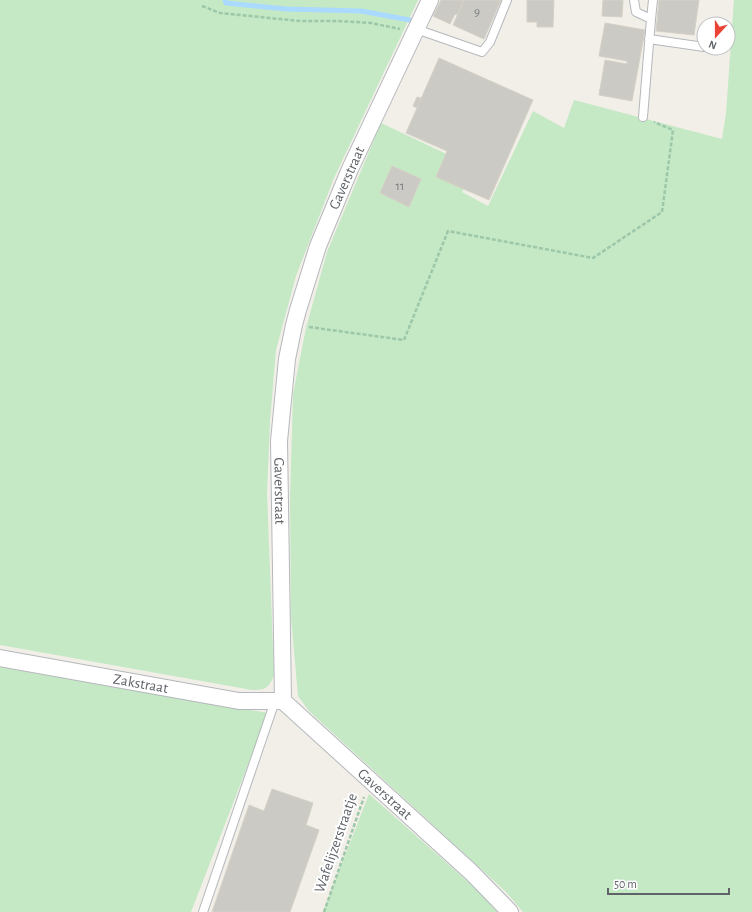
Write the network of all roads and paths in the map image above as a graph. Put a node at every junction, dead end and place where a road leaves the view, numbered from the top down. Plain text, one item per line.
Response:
1 (430, 0) edge
2 (507, 0) edge
3 (634, 0) edge
4 (653, 0) edge
5 (202, 6) dead end
6 (651, 19) junction
7 (414, 32) junction
8 (649, 39) junction
9 (696, 46) edge
10 (643, 117) joint
11 (294, 325) junction
12 (0, 658) edge
13 (279, 701) junction
14 (370, 781) junction
15 (203, 912) edge
16 (324, 912) edge
17 (510, 912) edge

1 - 7 street, Gaverstraat
2 - 7 lane
3 - 6 lane
4 - 6 lane
5 - 7 path
6 - 8 lane
7 - 11 street, Gaverstraat
8 - 9 lane
8 - 10 lane
10 - 11 path
11 - 13 street, Gaverstraat
12 - 13 street, Zakstraat
13 - 14 street, Gaverstraat
13 - 15 lane
14 - 16 path, Wafelijzerstraatje
14 - 17 street, Gaverstraat

